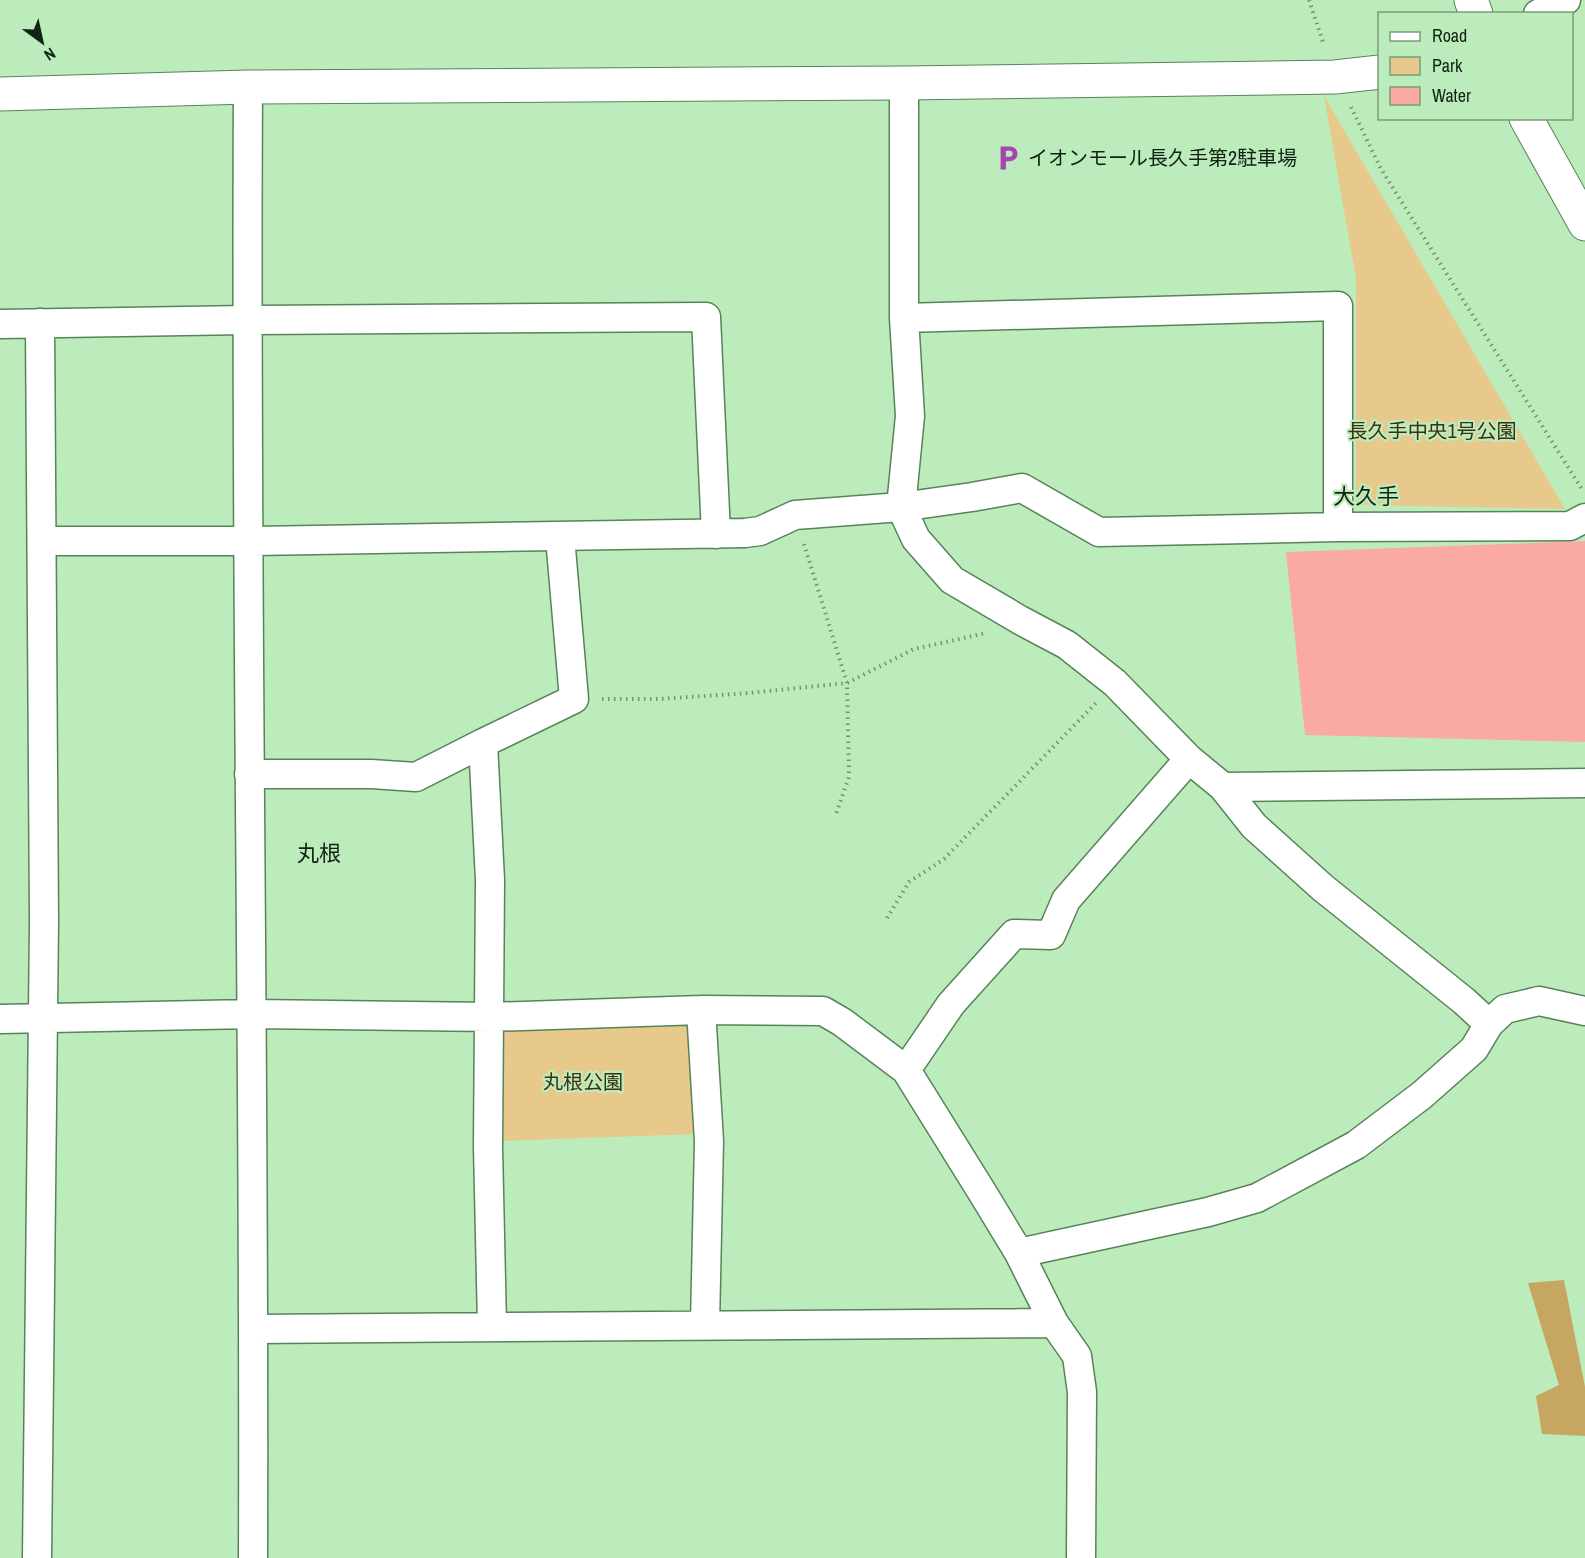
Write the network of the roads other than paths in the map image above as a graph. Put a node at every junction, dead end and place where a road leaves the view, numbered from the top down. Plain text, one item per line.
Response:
1 (1566, 0) edge
2 (1543, 12) edge
3 (1378, 72) edge
4 (903, 83) junction
5 (248, 87) junction
6 (0, 94) edge
7 (1527, 120) edge
8 (1585, 224) edge
9 (904, 318) junction
10 (246, 320) junction
11 (40, 323) junction
12 (0, 324) edge
13 (901, 507) junction
14 (1585, 518) edge
15 (1338, 527) junction
16 (716, 534) junction
17 (560, 537) junction
18 (42, 541) junction
19 (248, 542) junction
20 (483, 743) junction
21 (1189, 759) junction
22 (249, 774) junction
23 (1585, 783) edge
24 (1223, 787) junction
25 (701, 1010) junction
26 (1585, 1011) edge
27 (251, 1014) junction
28 (490, 1017) junction
29 (42, 1018) junction
30 (0, 1019) edge
31 (1489, 1024) junction
32 (906, 1070) junction
33 (1019, 1253) junction
34 (1054, 1323) junction
35 (705, 1325) junction
36 (492, 1326) junction
37 (254, 1329) junction
38 (37, 1558) edge
39 (253, 1558) edge
40 (1081, 1558) edge

1 - 2 street
3 - 4 street
4 - 5 street
4 - 9 street
5 - 6 street
5 - 10 street
7 - 8 street
9 - 13 street
9 - 15 street
10 - 11 street
10 - 16 street
10 - 19 street
11 - 12 street
11 - 18 street
13 - 15 street
13 - 16 street
13 - 21 street
14 - 15 street
16 - 17 street
17 - 19 street
17 - 20 street
18 - 19 street
18 - 29 street
19 - 22 street
20 - 22 street
20 - 28 street
21 - 24 street
21 - 32 street
22 - 27 street
23 - 24 street
24 - 31 street
25 - 28 street
25 - 32 street
25 - 35 street
26 - 31 street
27 - 28 street
27 - 29 street
27 - 37 street
28 - 36 street
29 - 30 street
29 - 38 street
31 - 33 street
32 - 33 street
33 - 34 street
34 - 35 street
34 - 40 street
35 - 36 street
36 - 37 street
37 - 39 street

